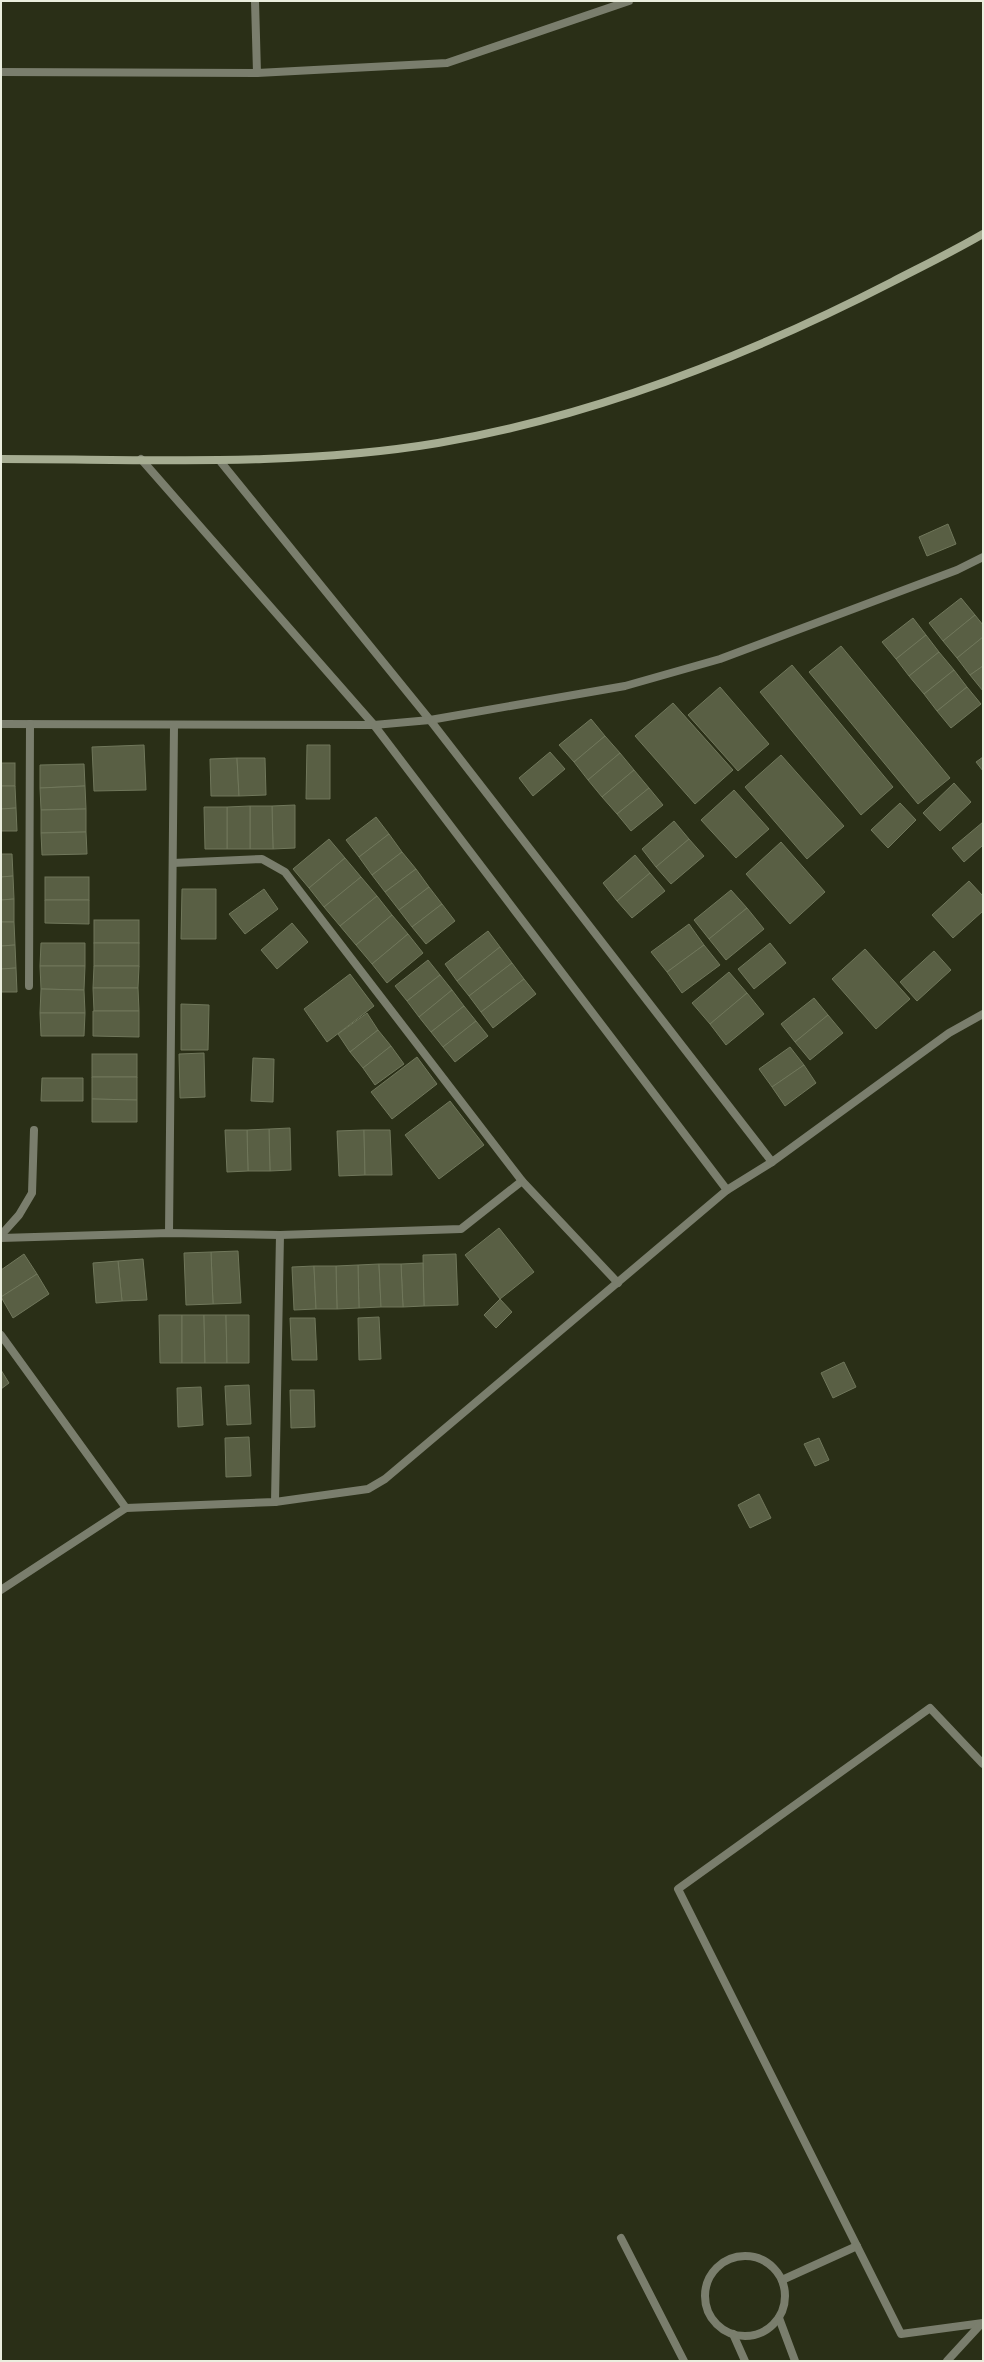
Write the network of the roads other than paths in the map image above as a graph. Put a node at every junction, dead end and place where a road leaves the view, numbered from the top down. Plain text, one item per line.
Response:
1 (255, 1) edge
2 (629, 1) edge
3 (1, 72) edge
4 (257, 73) junction
5 (983, 234) edge
6 (1, 459) edge
7 (141, 459) junction
8 (220, 461) junction
9 (983, 557) edge
10 (430, 720) junction
11 (1, 724) edge
12 (30, 724) junction
13 (174, 725) junction
14 (374, 725) junction
15 (172, 863) junction
16 (29, 986) dead end
17 (983, 1014) edge
18 (34, 1130) dead end
19 (772, 1162) junction
20 (522, 1181) junction
21 (727, 1190) junction
22 (169, 1234) junction
23 (280, 1235) junction
24 (1, 1237) edge
25 (618, 1283) junction
26 (1, 1335) edge
27 (275, 1502) junction
28 (126, 1508) junction
29 (1, 1590) edge
30 (983, 1764) edge
31 (622, 2238) dead end
32 (857, 2246) junction
33 (782, 2280) junction
34 (779, 2318) junction
35 (982, 2323) edge
36 (733, 2334) junction
37 (684, 2361) edge
38 (745, 2361) edge
39 (796, 2361) edge
40 (947, 2361) edge

1 - 4 street
2 - 4 street
3 - 4 street
5 - 8 street
6 - 7 street
7 - 8 street
7 - 14 street
8 - 10 street
9 - 10 street
10 - 14 street
10 - 19 street
11 - 12 street
12 - 13 street
12 - 16 street
13 - 14 street
13 - 15 street
14 - 21 street
15 - 20 street
15 - 22 street
17 - 19 street
18 - 24 street
19 - 21 street
20 - 23 street
20 - 25 street
21 - 25 street
22 - 23 street
22 - 24 street
23 - 27 street
25 - 27 street
26 - 28 street
27 - 28 street
28 - 29 street
30 - 32 street
31 - 37 street
32 - 33 street
32 - 35 street
33 - 34 street
33 - 36 street
34 - 36 street
34 - 39 street
35 - 40 street
36 - 38 street

